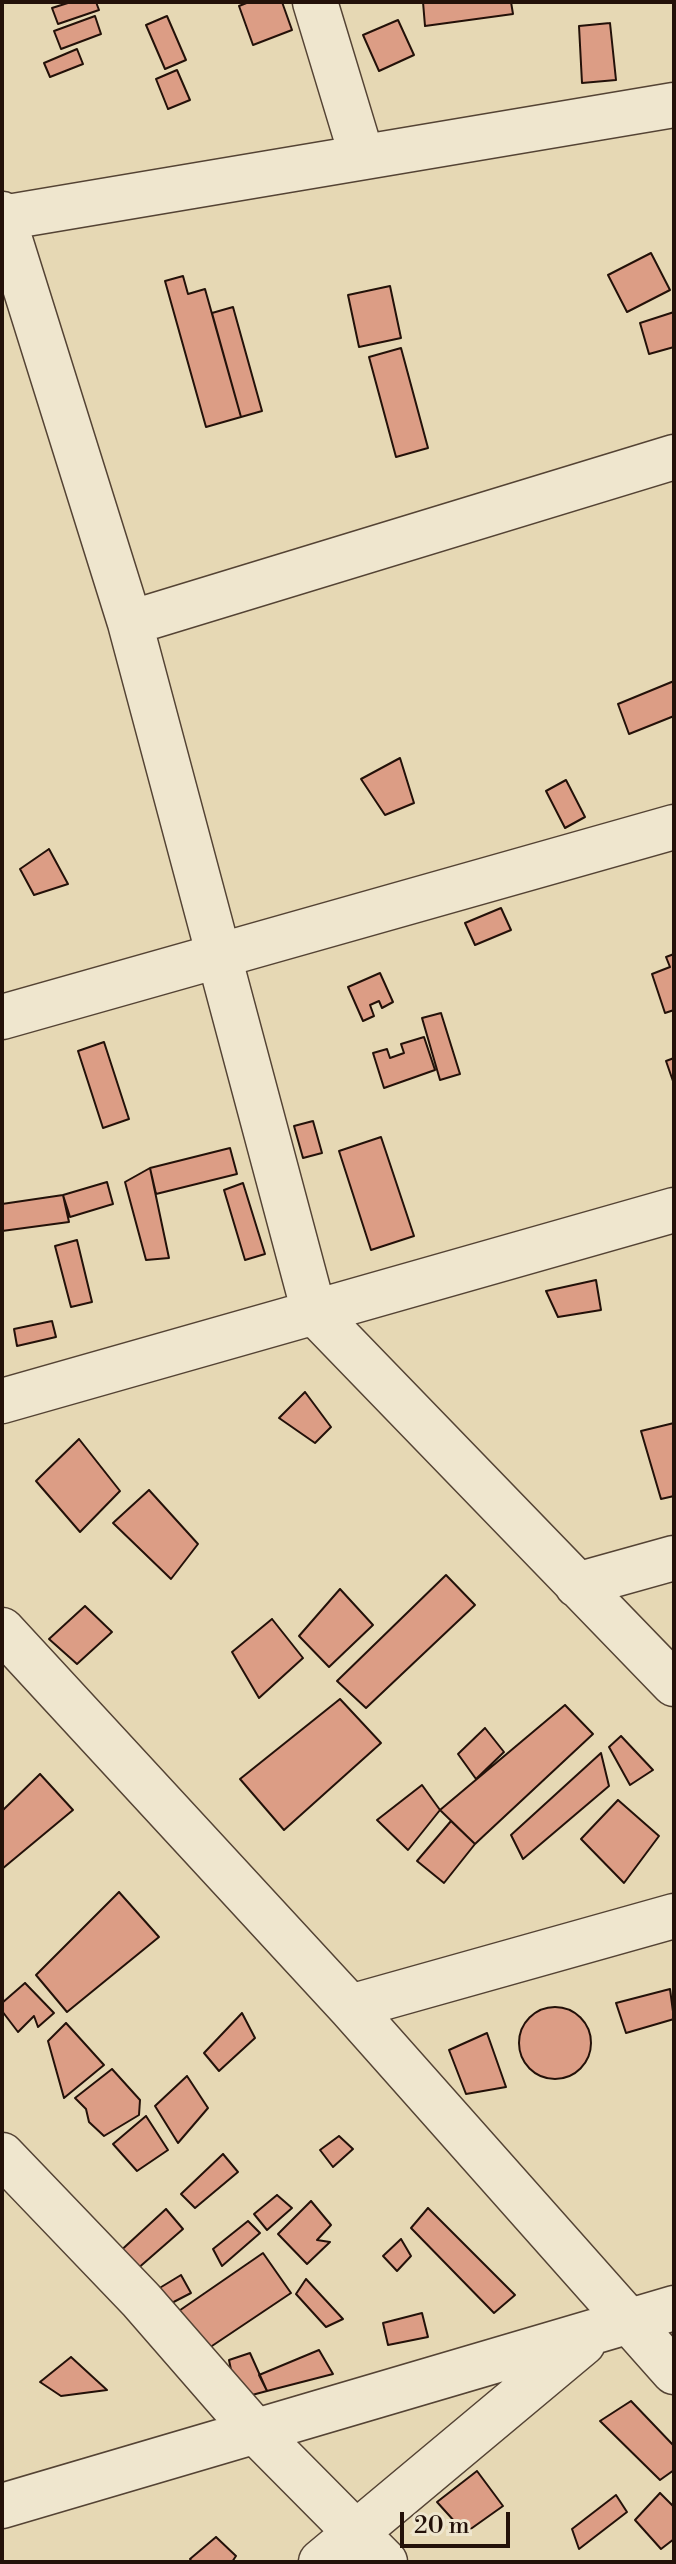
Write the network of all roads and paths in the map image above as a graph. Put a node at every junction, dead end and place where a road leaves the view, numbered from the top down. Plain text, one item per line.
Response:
1 (315, 2) edge
2 (674, 105) edge
3 (362, 157) junction
4 (2, 217) edge
5 (674, 457) edge
6 (130, 623) junction
7 (674, 827) edge
8 (219, 955) junction
9 (2, 1017) edge
10 (674, 1210) edge
11 (314, 1312) junction
12 (2, 1401) edge
13 (674, 1558) edge
14 (577, 1585) junction
15 (7, 1644) edge
16 (674, 1684) edge
17 (674, 1916) edge
18 (350, 2007) junction
19 (2, 2155) edge
20 (674, 2308) edge
21 (613, 2326) junction
22 (674, 2372) edge
23 (255, 2431) junction
24 (2, 2506) edge
25 (355, 2530) junction
26 (321, 2562) edge
27 (385, 2562) edge

1 - 3 street
2 - 3 street
3 - 4 street
4 - 6 street
5 - 6 street
6 - 8 street
7 - 8 street
8 - 9 street
8 - 11 street
10 - 11 street
11 - 12 street
11 - 14 street
13 - 14 street
14 - 16 street
15 - 18 street
17 - 18 street
18 - 21 street
19 - 23 street
20 - 21 street
21 - 22 street
21 - 23 street
21 - 25 street
23 - 24 street
23 - 25 street
25 - 26 street
25 - 27 street

